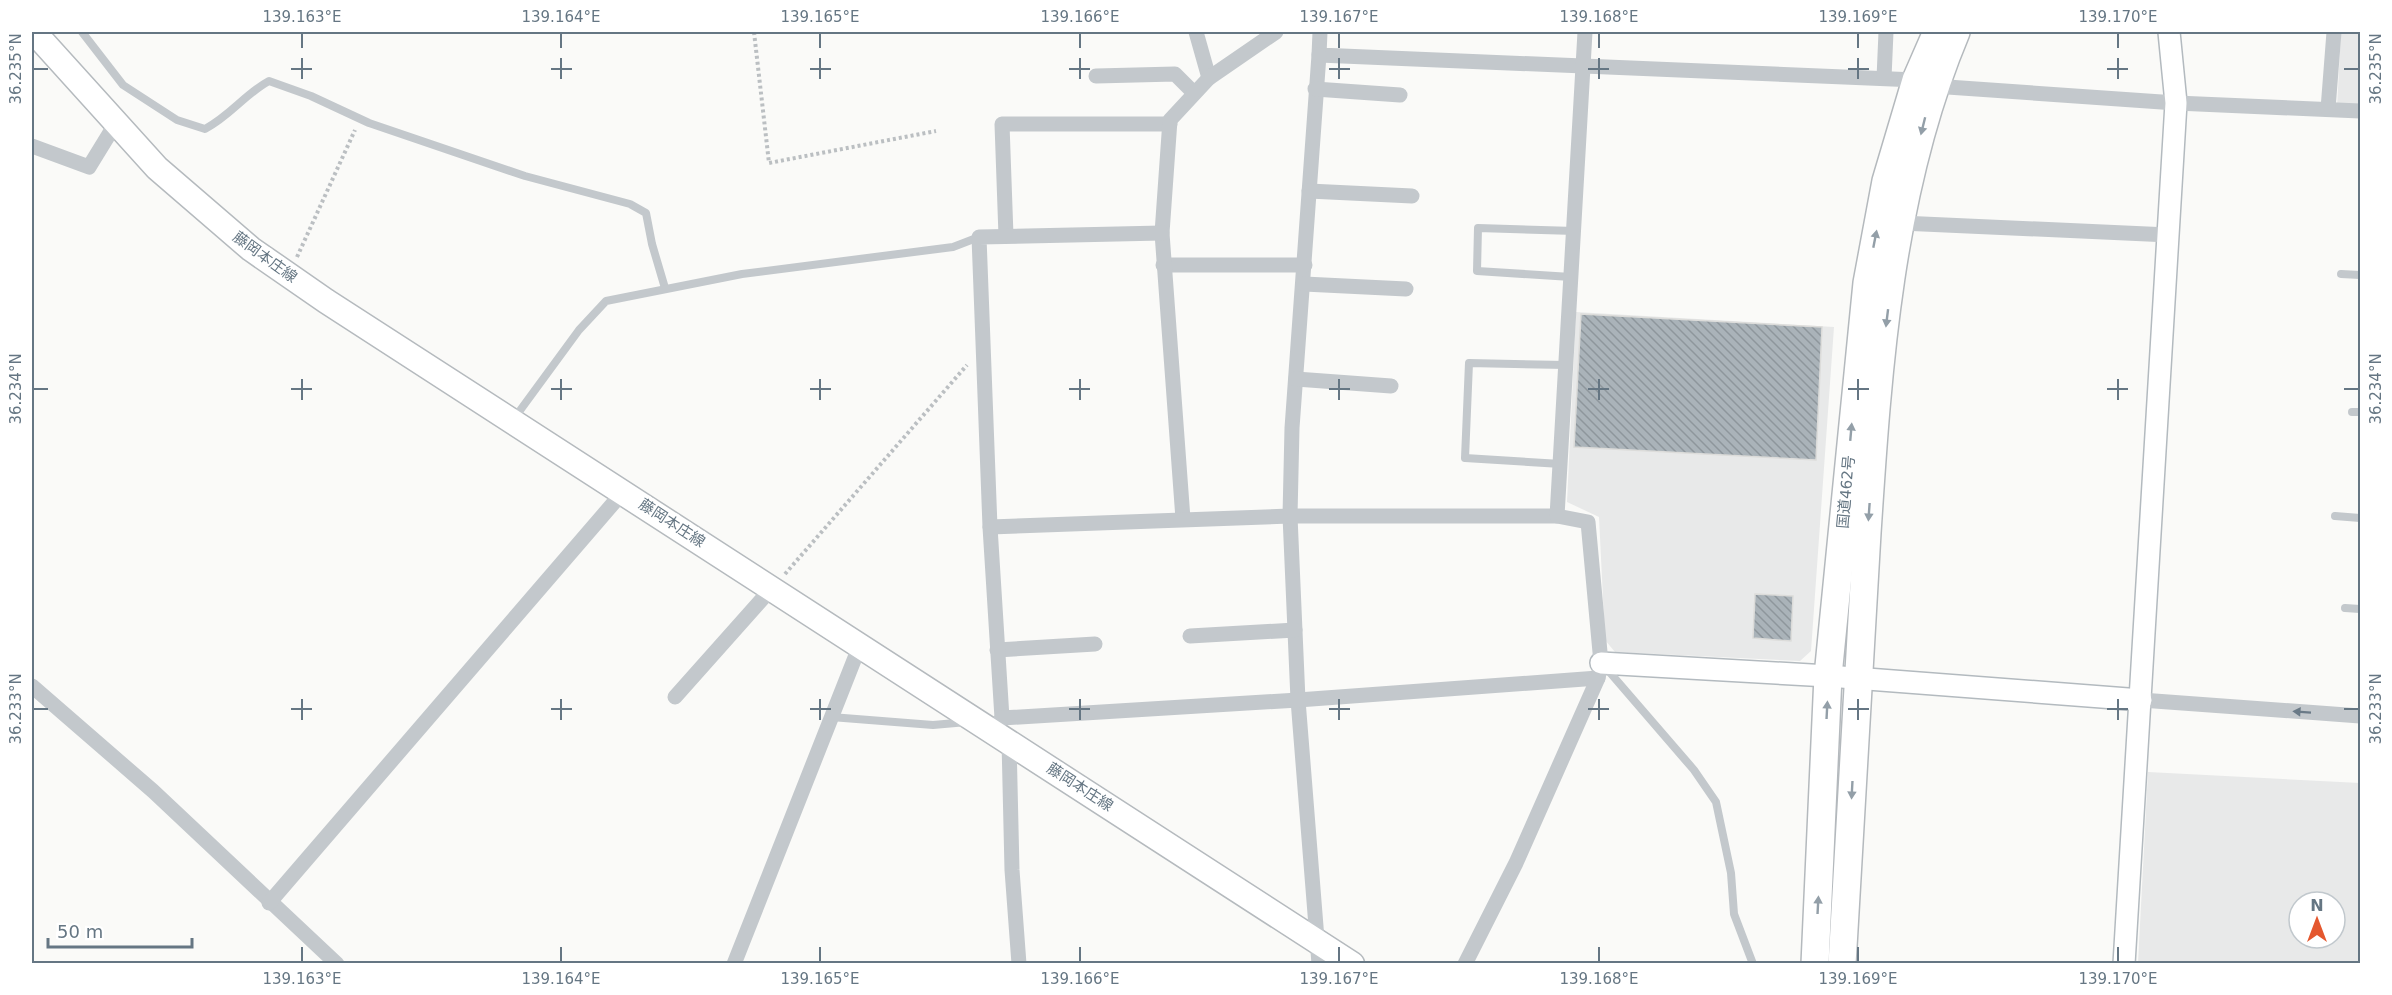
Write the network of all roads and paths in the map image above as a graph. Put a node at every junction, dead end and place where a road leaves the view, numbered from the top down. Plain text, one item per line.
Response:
1 (34, 32) edge
2 (82, 32) edge
3 (754, 32) edge
4 (1197, 32) edge
5 (1276, 32) edge
6 (1320, 32) edge
7 (1585, 32) edge
8 (1886, 32) edge
9 (1937, 32) edge
10 (1956, 32) edge
11 (2169, 32) edge
12 (2334, 32) edge
13 (1319, 55) junction
14 (1583, 64) junction
15 (1096, 76) dead end
16 (1209, 78) junction
17 (1884, 78) junction
18 (1924, 83) junction
19 (1316, 89) junction
20 (1194, 93) junction
21 (1400, 95) dead end
22 (2176, 103) junction
23 (2328, 109) junction
24 (2361, 111) edge
25 (361, 119) junction
26 (116, 123) junction
27 (1170, 124) junction
28 (936, 131) dead end
29 (32, 146) edge
30 (1309, 191) junction
31 (1412, 196) dead end
32 (1901, 223) junction
33 (1575, 231) junction
34 (1162, 233) junction
35 (2169, 235) junction
36 (1006, 236) junction
37 (979, 237) junction
38 (1163, 265) junction
39 (1305, 265) junction
40 (2341, 274) dead end
41 (288, 275) junction
42 (2361, 275) edge
43 (1571, 277) junction
44 (1304, 285) junction
45 (665, 288) junction
46 (1406, 289) dead end
47 (983, 347) junction
48 (1566, 365) junction
49 (1296, 379) junction
50 (1391, 386) dead end
51 (512, 421) junction
52 (1561, 464) junction
53 (623, 492) junction
54 (1290, 516) junction
55 (1557, 516) junction
56 (2335, 516) dead end
57 (2361, 518) edge
58 (1183, 519) junction
59 (990, 527) junction
60 (772, 588) junction
61 (2345, 608) dead end
62 (2361, 609) edge
63 (1295, 630) junction
64 (1190, 636) dead end
65 (1095, 644) dead end
66 (860, 645) junction
67 (997, 651) junction
68 (1599, 670) junction
69 (1828, 676) junction
70 (1858, 679) junction
71 (32, 686) edge
72 (675, 697) dead end
73 (1298, 700) junction
74 (2141, 700) junction
75 (2361, 716) edge
76 (831, 717) junction
77 (996, 728) junction
78 (269, 903) junction
79 (1318, 952) edge
80 (337, 963) edge
81 (734, 963) edge
82 (1019, 963) edge
83 (1352, 963) edge
84 (1465, 963) edge
85 (1753, 963) edge
86 (1815, 963) edge
87 (1842, 963) edge
88 (2124, 963) edge

1 - 26 main road, 藤岡本庄線
2 - 25 lane
3 - 28 path
4 - 16 street
5 - 16 street
6 - 13 street
7 - 14 street
8 - 17 street
9 - 18 highway, 国道462号
10 - 18 highway, 国道462号
11 - 22 street
12 - 23 street
13 - 14 street
13 - 19 street
14 - 17 street
14 - 33 street
15 - 20 street
16 - 20 street
17 - 18 street
18 - 22 street
18 -> 32 highway, 国道462号
69 -> 18 highway, 国道462号
19 - 21 street
19 - 30 street
20 - 27 street
22 - 23 street
22 - 35 street
23 - 24 street
25 - 41 path
25 - 45 lane
26 - 29 street
26 - 41 main road, 藤岡本庄線
27 - 34 street
27 - 36 street
30 - 31 street
30 - 39 street
32 - 35 street
32 -> 70 highway, 国道462号
33 - 43 street
33 - 43 lane
34 - 36 street
34 - 38 street
35 - 74 street
36 - 37 street
37 - 45 lane
37 - 47 street
38 - 39 street
38 - 58 street
39 - 44 street
40 - 42 lane
41 - 51 main road, 藤岡本庄線
43 - 48 street
44 - 46 street
44 - 49 street
45 - 51 lane
47 - 59 street
47 - 60 path
48 - 52 street
48 - 52 lane
49 - 50 street
49 - 54 street
51 - 53 main road, 藤岡本庄線
52 - 55 street
53 - 60 main road, 藤岡本庄線
53 - 78 street
54 - 55 street
54 - 58 street
54 - 63 street
55 - 68 street
56 - 57 lane
58 - 59 street
59 - 67 street
60 - 66 main road, 藤岡本庄線
60 - 72 street
61 - 62 lane
63 - 64 street
63 - 73 street
65 - 67 street
66 - 76 street
66 - 77 main road, 藤岡本庄線
67 - 77 street
68 - 69 street
68 - 73 street
68 - 84 street
68 - 85 lane
69 - 70 street
86 -> 69 highway, 国道462号
70 - 74 street
70 -> 87 highway, 国道462号
71 - 78 street
73 - 77 street
73 - 79 street
75 -> 74 street
74 - 88 street
76 - 77 lane
76 - 81 street
77 - 79 main road, 藤岡本庄線
77 - 82 street
78 - 80 street
79 - 83 main road, 藤岡本庄線

